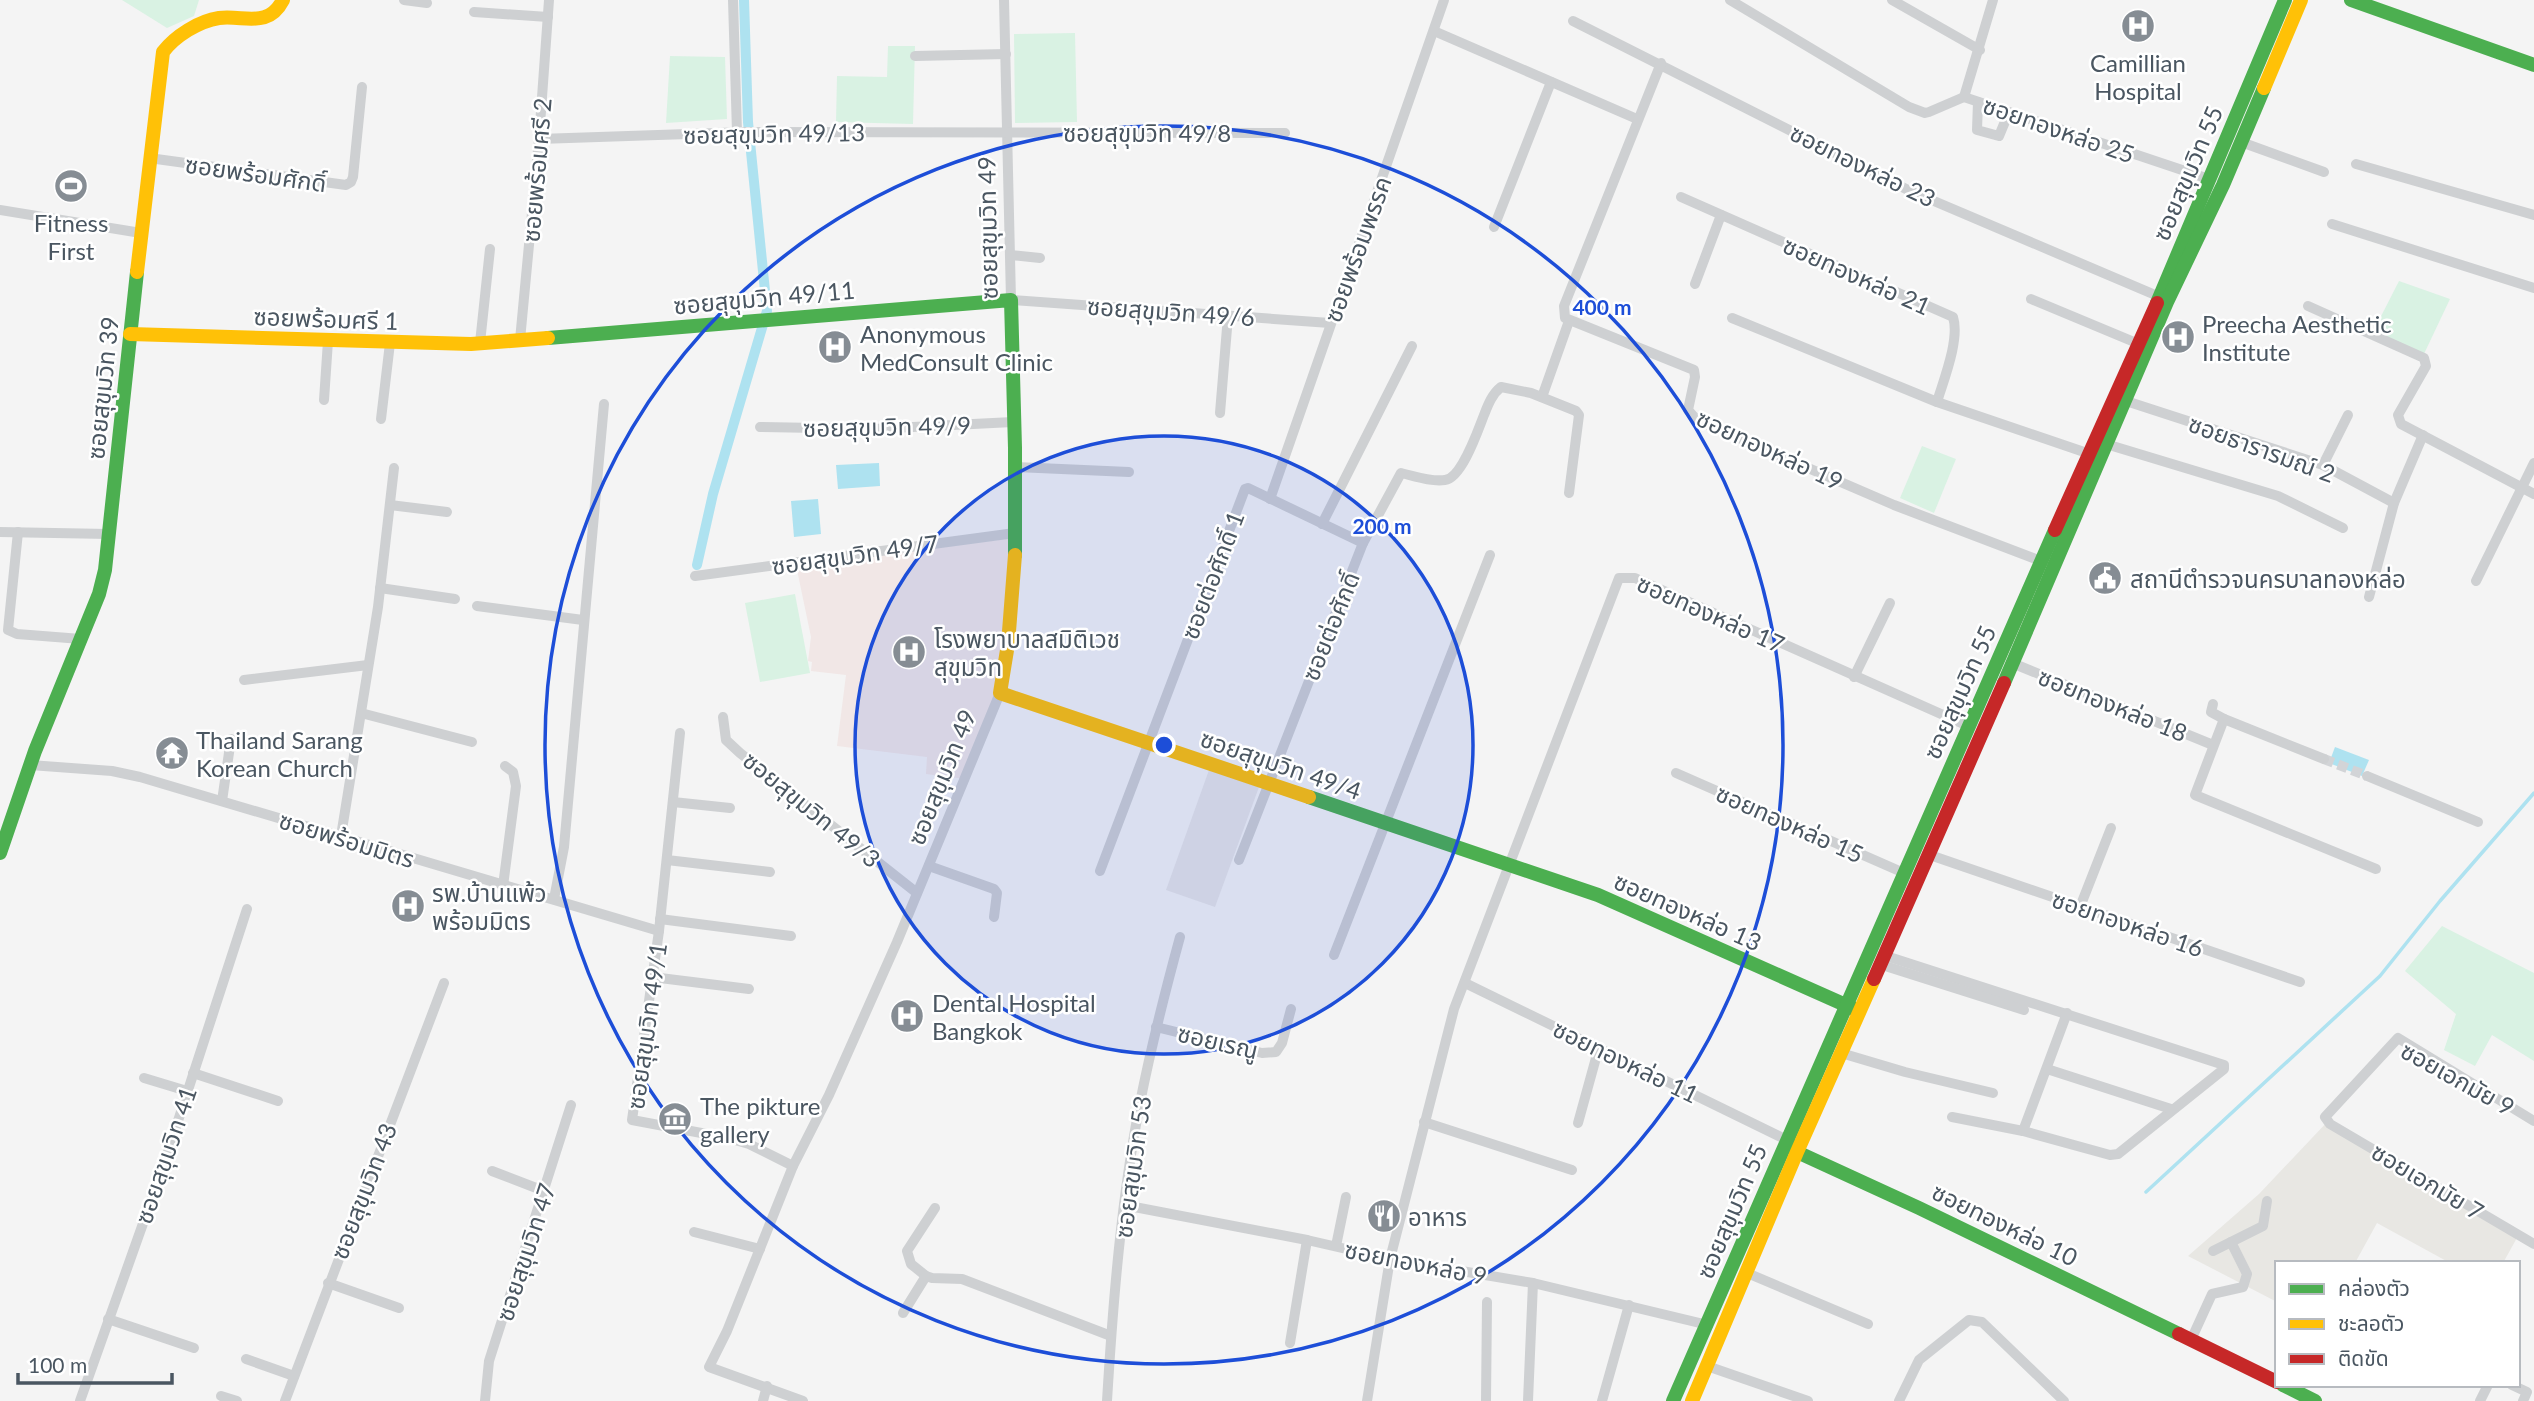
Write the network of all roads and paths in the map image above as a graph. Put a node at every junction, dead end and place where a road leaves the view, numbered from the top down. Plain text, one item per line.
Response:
1 (283, 0) edge
2 (404, 0) edge
3 (549, 0) edge
4 (733, 0) edge
5 (1004, 0) edge
6 (1444, 0) edge
7 (1730, 0) edge
8 (1892, 0) edge
9 (1993, 0) edge
10 (2285, 0) edge
11 (2301, 0) edge
12 (2351, 0) edge
13 (427, 3) dead end
14 (474, 12) dead end
15 (548, 18) junction
16 (1573, 21) dead end
17 (1434, 31) junction
18 (1980, 50) junction
19 (1006, 54) junction
20 (2270, 54) junction
21 (915, 56) dead end
22 (1661, 63) junction
23 (2534, 65) edge
24 (1551, 82) junction
25 (362, 87) dead end
26 (1964, 97) junction
27 (1978, 102) junction
28 (2009, 112) junction
29 (1637, 119) junction
30 (737, 132) junction
31 (1008, 132) junction
32 (1285, 133) dead end
33 (539, 139) junction
34 (2241, 142) junction
35 (149, 158) junction
36 (2356, 164) dead end
37 (2324, 172) dead end
38 (2216, 182) junction
39 (1681, 197) dead end
40 (0, 210) edge
41 (1721, 215) junction
42 (2534, 215) edge
43 (2332, 224) dead end
44 (1494, 227) dead end
45 (141, 233) junction
46 (489, 249) dead end
47 (1010, 255) junction
48 (1040, 258) dead end
49 (1695, 284) dead end
50 (2534, 288) edge
51 (2031, 299) dead end
52 (1011, 300) junction
53 (2164, 300) junction
54 (2308, 306) dead end
55 (1228, 316) junction
56 (1732, 318) dead end
57 (1569, 321) junction
58 (1330, 323) junction
59 (131, 334) junction
60 (520, 340) junction
61 (328, 341) junction
62 (390, 343) junction
63 (480, 343) junction
64 (2139, 344) junction
65 (1412, 346) dead end
66 (1542, 397) junction
67 (2121, 399) junction
68 (324, 400) dead end
69 (1937, 402) junction
70 (604, 404) dead end
71 (1220, 413) dead end
72 (2348, 415) dead end
73 (381, 419) dead end
74 (1013, 422) junction
75 (760, 427) dead end
76 (2424, 435) junction
77 (2099, 452) junction
78 (2534, 463) edge
79 (2323, 466) junction
80 (1014, 467) junction
81 (394, 468) dead end
82 (1129, 472) dead end
83 (2522, 487) junction
84 (1569, 494) dead end
85 (2534, 494) edge
86 (1270, 499) junction
87 (2394, 503) junction
88 (390, 505) junction
89 (447, 512) dead end
90 (1322, 524) junction
91 (2343, 528) dead end
92 (0, 532) edge
93 (18, 532) junction
94 (1015, 533) junction
95 (109, 534) junction
96 (1363, 543) junction
97 (1490, 555) dead end
98 (2048, 563) junction
99 (695, 576) dead end
100 (2476, 581) dead end
101 (380, 588) junction
102 (2368, 597) dead end
103 (455, 599) dead end
104 (1890, 603) dead end
105 (477, 606) dead end
106 (583, 620) junction
107 (81, 639) junction
108 (2006, 660) junction
109 (368, 665) junction
110 (1854, 677) junction
111 (244, 680) dead end
112 (1000, 693) junction
113 (2213, 704) dead end
114 (361, 713) junction
115 (723, 717) dead end
116 (2224, 719) junction
117 (1968, 726) junction
118 (1984, 730) junction
119 (680, 733) dead end
120 (231, 739) dead end
121 (472, 741) dead end
122 (1148, 743) junction
123 (2213, 746) junction
124 (2324, 759) tunnel mouth
125 (30, 765) junction
126 (505, 765) dead end
127 (1676, 773) dead end
128 (2367, 776) tunnel mouth
129 (1268, 784) junction
130 (222, 801) junction
131 (673, 802) junction
132 (730, 808) dead end
133 (2478, 822) dead end
134 (1387, 824) junction
135 (2111, 828) dead end
136 (341, 836) junction
137 (1921, 852) junction
138 (0, 853) edge
139 (667, 860) junction
140 (1239, 860) dead end
141 (1508, 865) junction
142 (929, 866) junction
143 (2376, 869) dead end
144 (1100, 871) dead end
145 (769, 872) dead end
146 (1910, 876) junction
147 (503, 886) junction
148 (917, 893) junction
149 (554, 899) junction
150 (2080, 907) junction
151 (247, 909) dead end
152 (994, 917) dead end
153 (660, 919) junction
154 (659, 931) junction
155 (792, 936) dead end
156 (1180, 937) dead end
157 (1334, 955) dead end
158 (1881, 959) junction
159 (652, 977) junction
160 (2300, 982) dead end
161 (444, 983) dead end
162 (1465, 983) junction
163 (749, 989) dead end
164 (1291, 1009) dead end
165 (1852, 1009) junction
166 (2024, 1010) dead end
167 (2067, 1013) junction
168 (1156, 1027) junction
169 (1599, 1047) junction
170 (1841, 1053) junction
171 (2047, 1069) junction
172 (193, 1073) junction
173 (144, 1078) dead end
174 (187, 1091) junction
175 (1993, 1093) dead end
176 (278, 1101) dead end
177 (572, 1105) dead end
178 (2171, 1110) junction
179 (2326, 1114) joint
180 (1952, 1117) dead end
181 (2534, 1121) edge
182 (1424, 1122) junction
183 (1578, 1123) dead end
184 (2023, 1131) junction
185 (1787, 1140) junction
186 (1797, 1152) junction
187 (793, 1166) junction
188 (1572, 1170) dead end
189 (492, 1171) dead end
190 (544, 1191) junction
191 (1346, 1197) dead end
192 (2267, 1201) dead end
193 (1124, 1205) junction
194 (935, 1208) dead end
195 (694, 1232) dead end
196 (1307, 1240) junction
197 (2231, 1242) junction
198 (2534, 1244) edge
199 (1336, 1246) junction
200 (760, 1249) junction
201 (2213, 1251) dead end
202 (1390, 1259) junction
203 (1747, 1273) junction
204 (926, 1276) junction
205 (328, 1283) junction
206 (1532, 1283) junction
207 (1487, 1302) dead end
208 (1629, 1306) junction
209 (399, 1308) dead end
210 (903, 1313) dead end
211 (108, 1320) junction
212 (1868, 1324) dead end
213 (1707, 1325) junction
214 (1722, 1332) junction
215 (1111, 1336) junction
216 (2191, 1340) junction
217 (1290, 1343) dead end
218 (194, 1348) dead end
219 (246, 1359) dead end
220 (1692, 1360) junction
221 (1707, 1366) junction
222 (294, 1376) junction
223 (2275, 1381) edge
224 (767, 1386) junction
225 (2287, 1387) edge
226 (221, 1396) dead end
227 (80, 1401) edge
228 (237, 1401) edge
229 (285, 1401) edge
230 (485, 1401) edge
231 (762, 1401) edge
232 (803, 1401) edge
233 (1107, 1401) edge
234 (1367, 1401) edge
235 (1486, 1401) edge
236 (1528, 1401) edge
237 (1602, 1401) edge
238 (1673, 1401) edge
239 (1692, 1401) edge
240 (1808, 1401) edge
241 (1899, 1401) edge
242 (2064, 1401) edge
243 (2315, 1401) edge

1 - 35 street, ซอยสุขุมวิท 39
2 - 13 street
3 - 15 street, ซอยพร้อมศรี 2
4 - 30 street
5 - 19 street, ซอยสุขุมวิท 49
6 - 17 street, ซอยพร้อมพรรค
7 - 26 street
8 - 18 street
9 - 18 street, ซอยทองหล่อ 25
10 - 20 street, ซอยสุขุมวิท 55
11 - 20 street, ซอยสุขุมวิท 55
12 - 23 street
14 - 15 street
15 - 33 street, ซอยพร้อมศรี 2
16 - 22 street, ซอยทองหล่อ 23
17 - 24 street
17 - 58 street, ซอยพร้อมพรรค
18 - 26 street, ซอยทองหล่อ 25
19 - 21 street
19 - 31 street, ซอยสุขุมวิท 49
20 - 34 street, ซอยสุขุมวิท 55
20 - 38 street, ซอยสุขุมวิท 55
22 - 29 street
22 - 53 street, ซอยทองหล่อ 23
24 - 29 street
24 - 44 street
25 - 35 street, ซอยพร้อมศักดิ์
26 - 27 street, ซอยทองหล่อ 25
27 - 28 street, ซอยทองหล่อ 25
27 - 28 street
28 - 38 street, ซอยทองหล่อ 25
29 - 57 street
30 - 31 street, ซอยสุขุมวิท 49/13
30 - 33 street, ซอยสุขุมวิท 49/13
31 - 32 street, ซอยสุขุมวิท 49/8
31 - 47 street, ซอยสุขุมวิท 49
33 - 60 street, ซอยพร้อมศรี 2
34 - 37 street
34 - 38 street, ซอยสุขุมวิท 55
35 - 45 street, ซอยสุขุมวิท 39
36 - 42 street
38 - 53 street, ซอยสุขุมวิท 55
39 - 41 street, ซอยทองหล่อ 21
40 - 45 street
41 - 49 street
41 - 69 street, ซอยทองหล่อ 21
43 - 50 street
45 - 59 street, ซอยสุขุมวิท 39
46 - 63 street
47 - 48 street
47 - 52 street, ซอยสุขุมวิท 49
51 - 64 street
52 - 55 street, ซอยสุขุมวิท 49/6
52 - 60 street, ซอยสุขุมวิท 49/11
52 - 74 street, ซอยสุขุมวิท 49
53 - 64 street, ซอยสุขุมวิท 55
53 - 67 street, ซอยสุขุมวิท 55
54 - 76 street
55 - 58 street, ซอยสุขุมวิท 49/6
55 - 71 street
56 - 69 street
57 - 66 street
57 - 98 street, ซอยทองหล่อ 19
58 - 86 street, ซอยพร้อมพรรค
59 - 61 street, ซอยพร้อมศรี 1
59 - 95 street, ซอยสุขุมวิท 39
60 - 63 street, ซอยพร้อมศรี 1
61 - 62 street, ซอยพร้อมศรี 1
61 - 68 street
62 - 63 street, ซอยพร้อมศรี 1
62 - 73 street
64 - 67 street, ซอยสุขุมวิท 55
65 - 90 street
66 - 84 street
66 - 96 street, ซอยต่อศักดิ์
67 - 77 street, ซอยสุขุมวิท 55
67 - 79 street, ซอยธารารมณ์ 2
69 - 77 street
70 - 106 street
72 - 79 street
74 - 75 street, ซอยสุขุมวิท 49/9
74 - 80 street, ซอยสุขุมวิท 49
76 - 83 street
76 - 87 street
77 - 91 street
77 - 98 street, ซอยสุขุมวิท 55
78 - 83 street
79 - 87 street, ซอยธารารมณ์ 2
80 - 82 street
80 - 94 street, ซอยสุขุมวิท 49
81 - 88 street
83 - 85 street
83 - 100 street
86 - 90 street, ซอยต่อศักดิ์ 1
86 - 122 street, ซอยต่อศักดิ์ 1
87 - 102 street
88 - 89 street
88 - 101 street
90 - 96 street, ซอยต่อศักดิ์ 1
92 - 93 street
93 - 95 street
93 - 107 street
94 - 99 street, ซอยสุขุมวิท 49/7
94 - 112 street, ซอยสุขุมวิท 49
95 - 107 street, ซอยสุขุมวิท 39
96 - 129 street, ซอยต่อศักดิ์
97 - 134 street
98 - 108 street, ซอยสุขุมวิท 55
101 - 103 street
101 - 109 street
104 - 110 street
105 - 106 street
106 - 149 street
107 - 125 street, ซอยสุขุมวิท 39
108 - 117 street, ซอยสุขุมวิท 55
108 - 118 street, ซอยสุขุมวิท 55
108 - 123 street, ซอยทองหล่อ 18
109 - 111 street
109 - 114 street
110 - 117 street, ซอยทองหล่อ 17
110 - 141 street, ซอยทองหล่อ 17
112 - 122 street, ซอยสุขุมวิท 49/4
112 - 142 street, ซอยสุขุมวิท 49
113 - 116 street
114 - 121 street
114 - 136 street
115 - 148 street, ซอยสุขุมวิท 49/3
116 - 123 street
116 - 124 street
117 - 118 street
117 - 137 street, ซอยสุขุมวิท 55
118 - 137 street, ซอยสุขุมวิท 55
119 - 131 street, ซอยสุขุมวิท 49/1
120 - 130 street
122 - 129 street, ซอยสุขุมวิท 49/4
122 - 144 street
123 - 143 street
125 - 130 street, ซอยพร้อมมิตร
125 - 138 street, ซอยสุขุมวิท 39
126 - 147 street
127 - 146 street, ซอยทองหล่อ 15
128 - 133 street
129 - 134 street, ซอยสุขุมวิท 49/4
129 - 140 street, ซอยต่อศักดิ์
130 - 136 street, ซอยพร้อมมิตร
131 - 132 street
131 - 139 street, ซอยสุขุมวิท 49/1
134 - 141 street, ซอยสุขุมวิท 49/4
134 - 157 street
135 - 150 street
136 - 147 street, ซอยพร้อมมิตร
137 - 146 street, ซอยสุขุมวิท 55
137 - 150 street, ซอยทองหล่อ 16
139 - 145 street
139 - 153 street, ซอยสุขุมวิท 49/1
141 - 162 street
141 - 165 street, ซอยทองหล่อ 13
142 - 148 street, ซอยสุขุมวิท 49
142 - 152 street
146 - 158 street, ซอยสุขุมวิท 55
146 - 165 street, ซอยสุขุมวิท 55
147 - 149 street, ซอยพร้อมมิตร
148 - 187 street, ซอยสุขุมวิท 49
149 - 154 street, ซอยพร้อมมิตร
150 - 160 street, ซอยทองหล่อ 16
151 - 172 street, ซอยสุขุมวิท 41
153 - 154 street, ซอยสุขุมวิท 49/1
153 - 155 street
154 - 159 street, ซอยสุขุมวิท 49/1
156 - 168 street, ซอยสุขุมวิท 53
158 - 165 street, ซอยสุขุมวิท 55
158 - 166 street
158 - 167 street
159 - 163 street
159 - 187 street, ซอยสุขุมวิท 49/1
161 - 205 street, ซอยสุขุมวิท 43
162 - 169 street, ซอยทองหล่อ 11
162 - 182 street
164 - 168 street, ซอยเรณู
165 - 170 street, ซอยสุขุมวิท 55
165 - 185 street, ซอยสุขุมวิท 55
167 - 171 street
167 - 178 street
168 - 193 street, ซอยสุขุมวิท 53
169 - 183 street
169 - 185 street, ซอยทองหล่อ 11
170 - 175 street
170 - 186 street, ซอยสุขุมวิท 55
171 - 178 street
171 - 184 street
172 - 174 street, ซอยสุขุมวิท 41
172 - 176 street
173 - 174 street
174 - 211 street, ซอยสุขุมวิท 41
177 - 190 street, ซอยสุขุมวิท 47
178 - 184 street
179 - 181 street, ซอยเอกมัย 9
179 - 198 street, ซอยเอกมัย 7
180 - 184 street
182 - 188 street
182 - 202 street
185 - 186 street
185 - 213 street, ซอยสุขุมวิท 55
186 - 203 street, ซอยสุขุมวิท 55
186 - 216 street, ซอยทองหล่อ 10
187 - 200 street, ซอยสุขุมวิท 49
189 - 190 street
190 - 230 street, ซอยสุขุมวิท 47
191 - 199 street
192 - 197 street
193 - 196 street, ซอยทองหล่อ 9
193 - 215 street, ซอยสุขุมวิท 53
194 - 204 street
195 - 200 street
196 - 199 street, ซอยทองหล่อ 9
196 - 217 street
197 - 201 street
197 - 216 street
199 - 202 street, ซอยทองหล่อ 9
200 - 224 street, ซอยสุขุมวิท 49
202 - 206 street, ซอยทองหล่อ 9
202 - 234 street
203 - 212 street
203 - 214 street, ซอยสุขุมวิท 55
204 - 210 street
204 - 215 street
205 - 209 street
205 - 222 street, ซอยสุขุมวิท 43
206 - 208 street, ซอยทองหล่อ 9
206 - 236 street
207 - 235 street
208 - 213 street, ซอยทองหล่อ 9
208 - 237 street
211 - 218 street
211 - 227 street, ซอยสุขุมวิท 41
213 - 214 street
213 - 220 street, ซอยสุขุมวิท 55
214 - 221 street, ซอยสุขุมวิท 55
215 - 233 street, ซอยสุขุมวิท 53
216 - 223 street, ซอยทองหล่อ 10
219 - 222 street
220 - 221 street
220 - 238 street, ซอยสุขุมวิท 55
221 - 239 street, ซอยสุขุมวิท 55
221 - 240 street
222 - 229 street, ซอยสุขุมวิท 43
224 - 231 street
224 - 232 street
225 - 243 street
226 - 228 street
241 - 242 street

